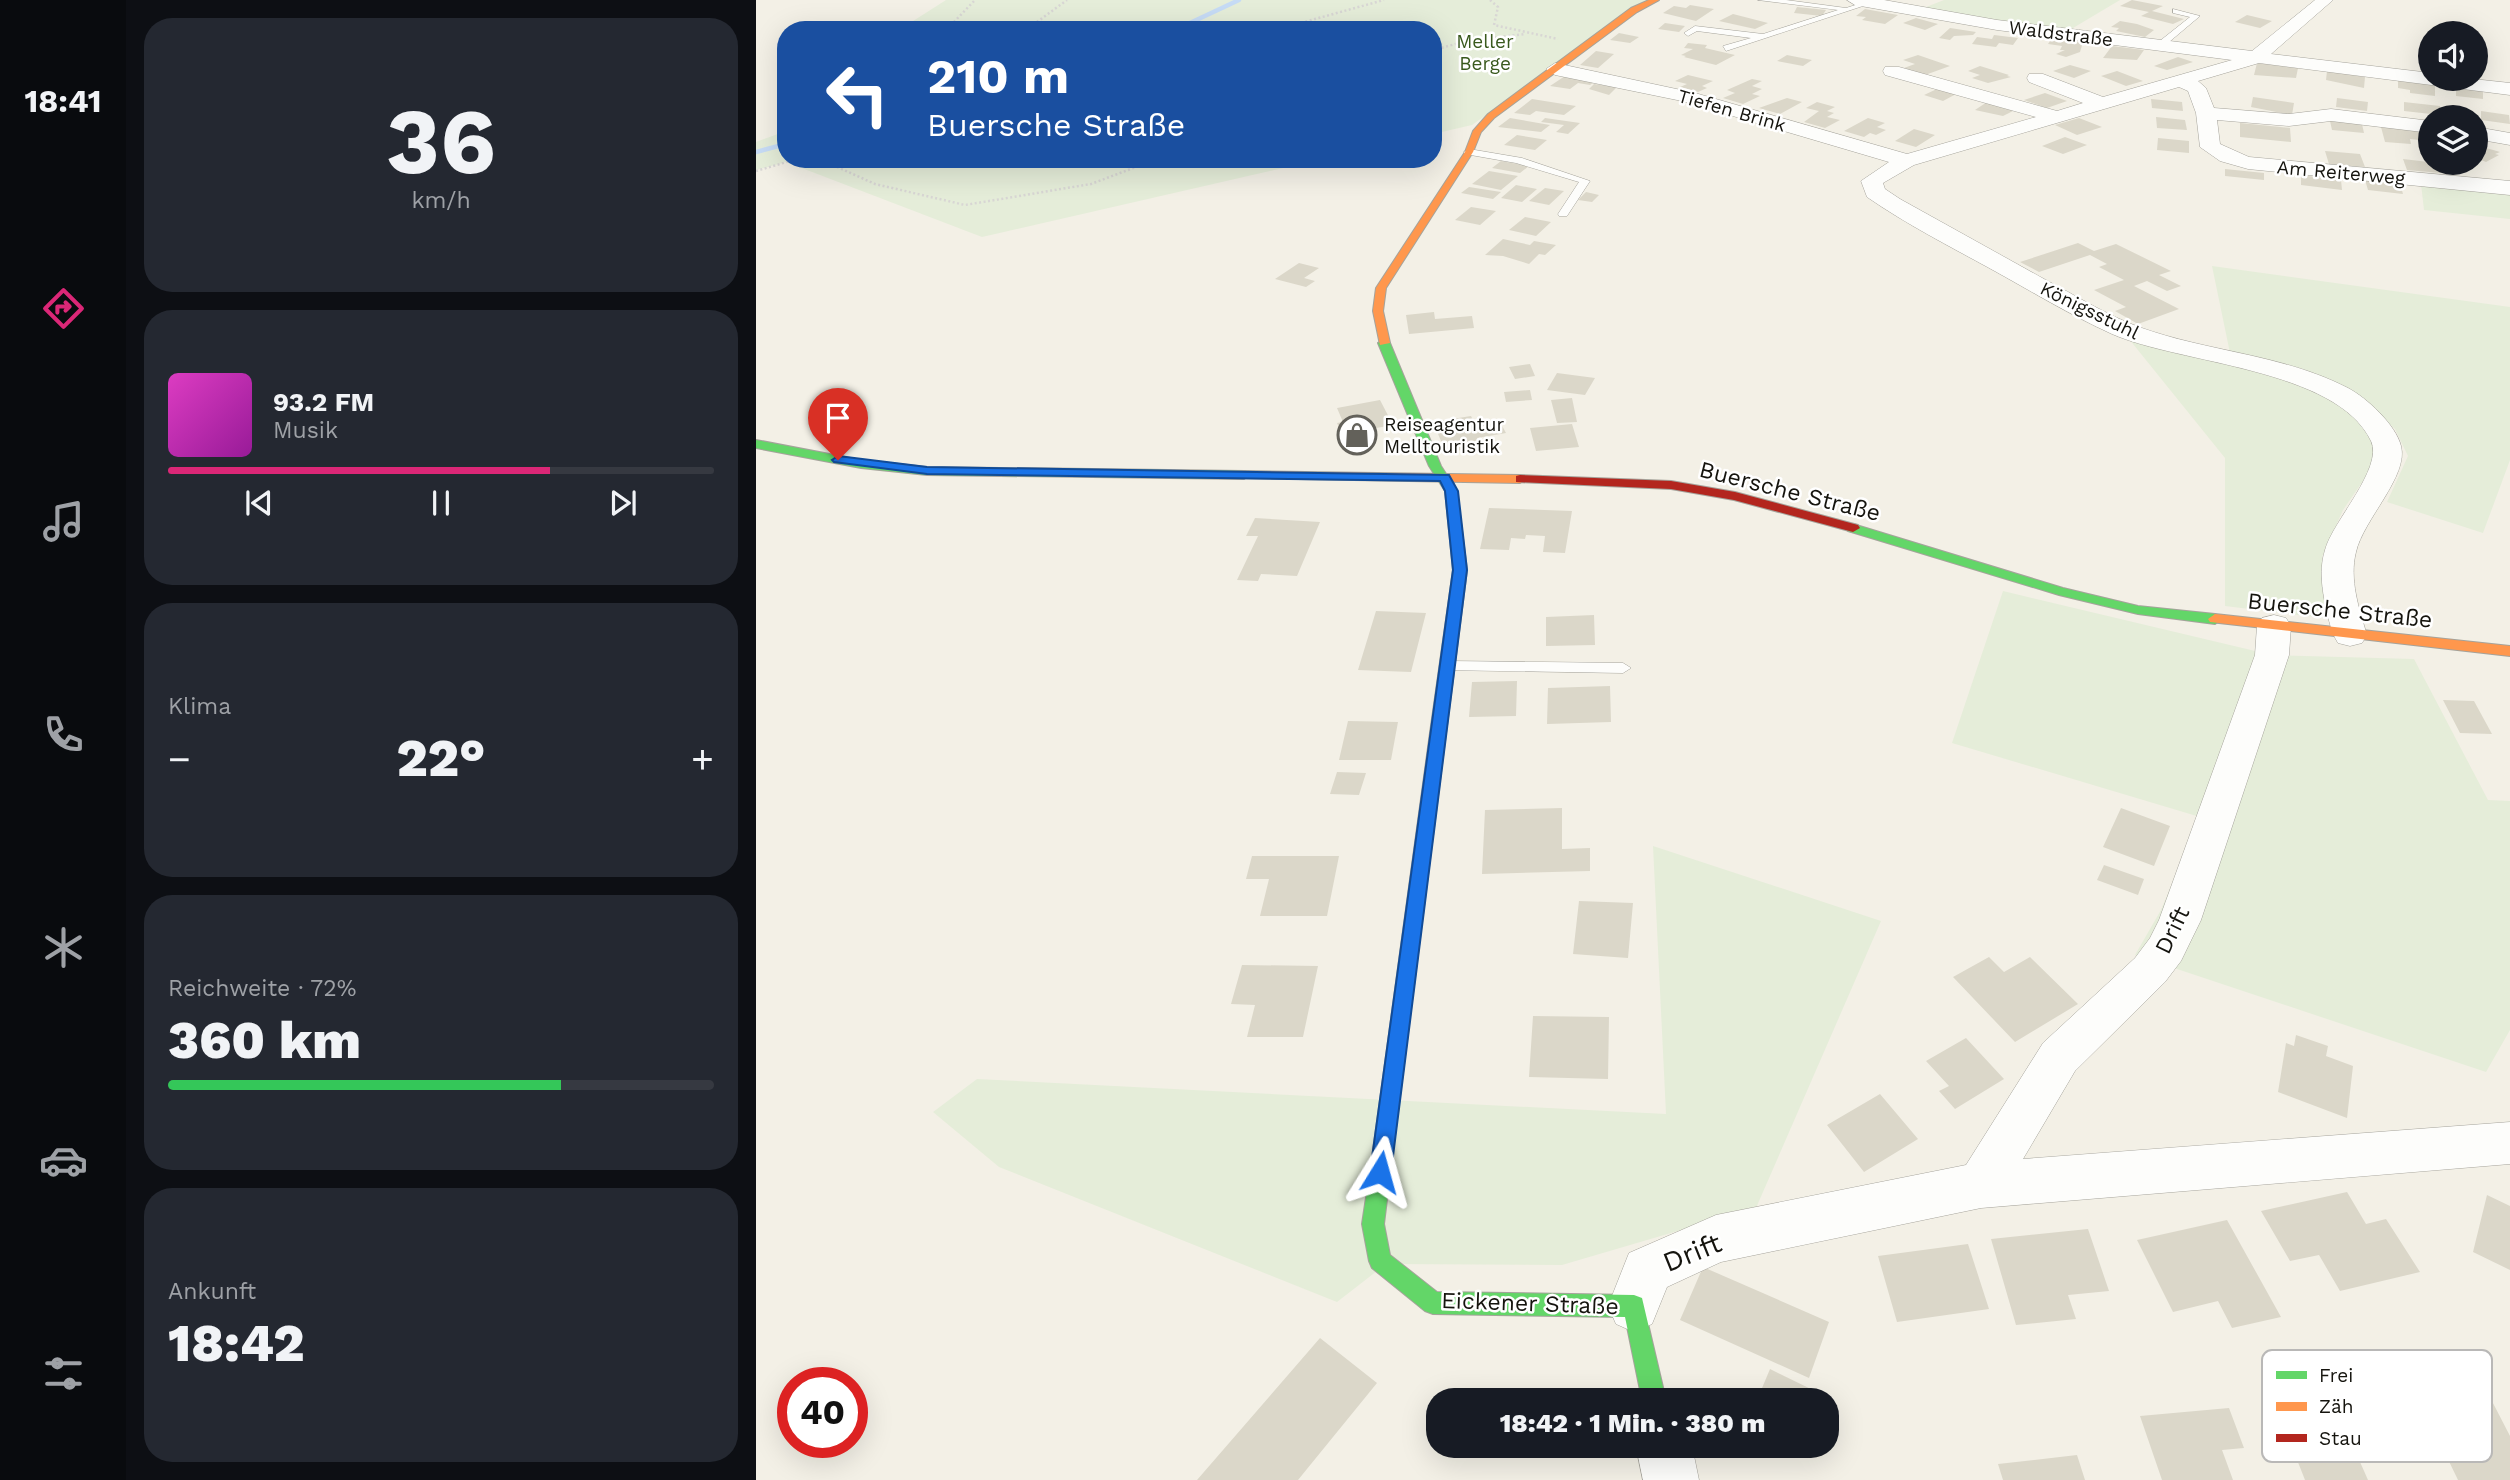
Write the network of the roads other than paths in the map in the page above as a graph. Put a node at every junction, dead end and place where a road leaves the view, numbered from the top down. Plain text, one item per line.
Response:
1 (1655, 0) edge
2 (1762, 0) edge
3 (2325, 0) edge
4 (1858, 4) edge
5 (2176, 11) dead end
6 (1688, 33) dead end
7 (1763, 37) junction
8 (2159, 46) junction
9 (1726, 48) dead end
10 (2254, 59) junction
11 (1555, 69) junction
12 (1892, 71) dead end
13 (2036, 78) dead end
14 (2180, 80) junction
15 (2510, 89) edge
16 (2101, 103) junction
17 (2206, 113) junction
18 (2058, 117) junction
19 (2418, 125) edge
20 (2488, 135) edge
21 (2510, 139) edge
22 (1469, 152) junction
23 (1907, 161) junction
24 (2510, 188) edge
25 (1563, 214) dead end
26 (756, 444) edge
27 (1445, 477) junction
28 (2274, 626) junction
29 (2350, 635) junction
30 (2510, 651) edge
31 (1449, 666) junction
32 (1623, 668) dead end
33 (2510, 1143) edge
34 (1981, 1185) junction
35 (1634, 1306) junction
36 (1651, 1388) edge
37 (1666, 1458) edge
38 (1671, 1480) edge

1 - 11 street, Eickener Straße
2 - 4 lane
3 - 10 street
4 - 7 lane, Waldstraße
4 - 8 street, Waldstraße
5 - 8 lane
6 - 7 lane, Waldstraße
7 - 9 lane
8 - 10 street, Waldstraße
10 - 14 street, Königsstuhl
10 - 15 street, Waldstraße
11 - 22 street, Eickener Straße
11 - 23 street, Tiefen Brink
12 - 18 street
13 - 16 street
14 - 16 street, Königsstuhl
14 - 17 street, Am Reiterweg
16 - 18 street, Königsstuhl
17 - 19 street
17 - 24 street, Am Reiterweg
18 - 23 street, Königsstuhl
20 - 21 street
22 - 25 lane
22 - 27 street, Eickener Straße
23 - 29 street, Königsstuhl
26 - 27 street, Buersche Straße
27 - 28 street, Buersche Straße
27 - 31 street, Eickener Straße
28 - 29 street, Buersche Straße
28 - 34 street, Drift
29 - 30 street, Buersche Straße
31 - 32 lane
31 - 35 street, Eickener Straße
33 - 34 street, Drift
34 - 35 street, Drift
35 - 36 street, Eickener Straße
37 - 38 street

